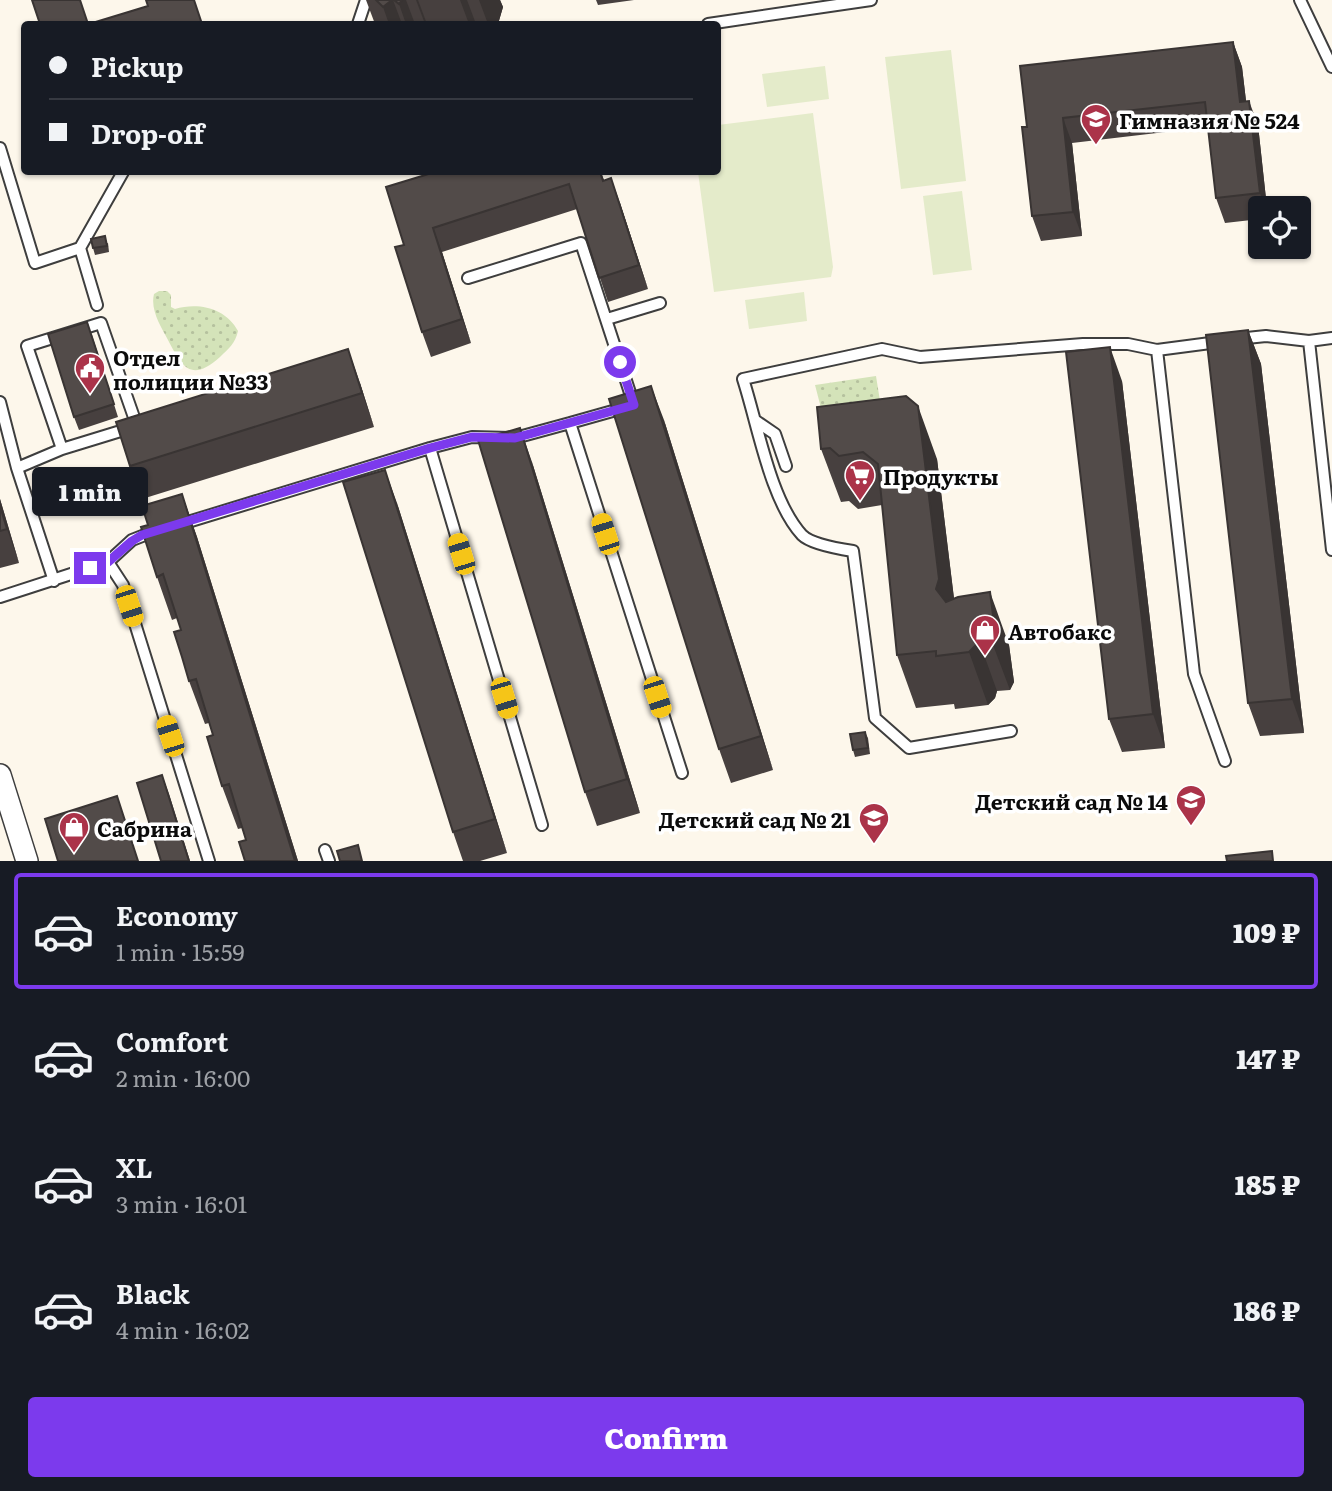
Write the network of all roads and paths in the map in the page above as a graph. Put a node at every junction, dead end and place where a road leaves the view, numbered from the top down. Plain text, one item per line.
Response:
1 (366, 0) edge
2 (871, 0) edge
3 (1300, 0) edge
4 (359, 21) edge
5 (721, 22) edge
6 (1332, 67) edge
7 (0, 148) edge
8 (121, 175) edge
9 (80, 248) junction
10 (468, 278) dead end
11 (660, 303) dead end
12 (97, 305) dead end
13 (607, 319) junction
14 (1332, 338) edge
15 (1309, 341) junction
16 (1157, 350) junction
17 (0, 402) edge
18 (756, 421) junction
19 (570, 424) junction
20 (430, 448) junction
21 (62, 449) junction
22 (786, 466) dead end
23 (17, 468) junction
24 (1332, 550) edge
25 (108, 562) junction
26 (54, 581) junction
27 (0, 597) edge
28 (1011, 731) dead end
29 (1225, 761) dead end
30 (682, 773) dead end
31 (0, 775) edge
32 (542, 825) dead end
33 (27, 861) edge
34 (209, 861) edge

1 - 4 lane
2 - 5 lane
3 - 6 lane
7 - 9 lane
8 - 9 lane
9 - 12 lane
10 - 13 lane
11 - 13 lane
13 - 19 lane
14 - 15 lane
15 - 16 lane
15 - 24 lane
16 - 18 lane
16 - 29 lane
17 - 23 lane
18 - 22 lane
18 - 28 lane
19 - 20 lane
19 - 30 lane
20 - 25 lane
20 - 32 lane
21 - 21 lane
21 - 23 lane
23 - 26 lane
25 - 26 lane
25 - 34 lane
26 - 27 lane
31 - 33 street

